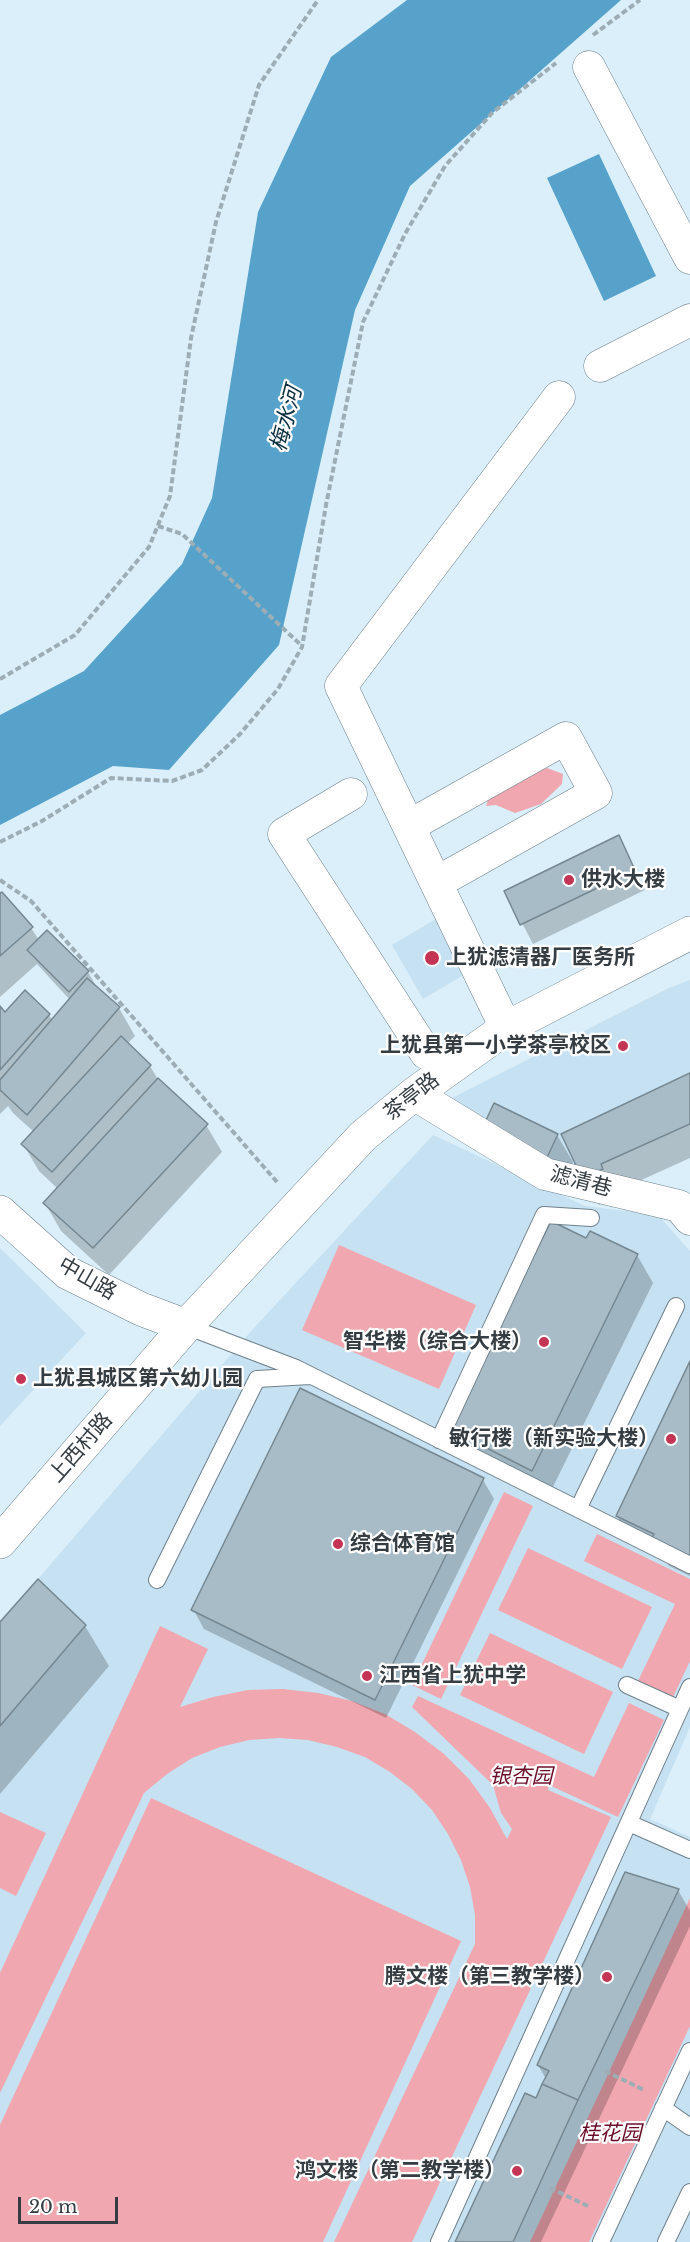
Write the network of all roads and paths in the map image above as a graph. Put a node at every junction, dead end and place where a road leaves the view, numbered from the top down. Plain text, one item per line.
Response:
1 (318, 0) edge
2 (640, 0) edge
3 (580, 55) junction
4 (690, 258) edge
5 (690, 320) edge
6 (600, 366) dead end
7 (559, 397) dead end
8 (158, 526) junction
9 (302, 647) junction
10 (0, 680) edge
11 (351, 794) dead end
12 (409, 826) junction
13 (0, 843) edge
14 (0, 880) edge
15 (436, 883) junction
16 (690, 933) edge
17 (506, 1028) junction
18 (426, 1053) dead end
19 (414, 1094) junction
20 (283, 1190) dead end
21 (0, 1212) edge
22 (591, 1218) dead end
23 (690, 1219) edge
24 (676, 1306) dead end
25 (186, 1326) junction
26 (311, 1376) junction
27 (439, 1440) junction
28 (578, 1509) junction
29 (0, 1542) edge
30 (690, 1565) edge
31 (157, 1580) dead end
32 (627, 1684) dead end
33 (690, 1688) edge
34 (680, 1709) junction
35 (628, 1823) junction
36 (690, 1850) edge
37 (690, 2051) edge
38 (605, 2071) dead end
39 (665, 2104) junction
40 (690, 2127) edge
41 (550, 2188) dead end
42 (690, 2192) edge
43 (613, 2217) junction
44 (439, 2242) edge
45 (601, 2242) edge
46 (666, 2242) edge

1 - 8 path
2 - 3 path
3 - 4 street
3 - 9 path
5 - 6 street
7 - 12 street
8 - 9 path
8 - 10 path
9 - 13 path
11 - 18 street
12 - 15 street
12 - 15 street
14 - 20 path
15 - 17 street
16 - 17 street, 茶亭路
17 - 19 street, 茶亭路
19 - 23 street, 滤清巷
19 - 25 street, 茶亭路
21 - 25 street, 中山路
22 - 27 lane
24 - 28 lane
25 - 26 lane
25 - 29 street, 上西村路
26 - 27 lane
26 - 31 lane
27 - 28 lane
28 - 30 lane
32 - 34 lane
33 - 34 lane
34 - 35 lane
35 - 36 lane
35 - 44 lane
37 - 39 lane
38 - 39 path
39 - 40 lane
39 - 43 lane
41 - 43 path
42 - 46 lane
43 - 45 lane

